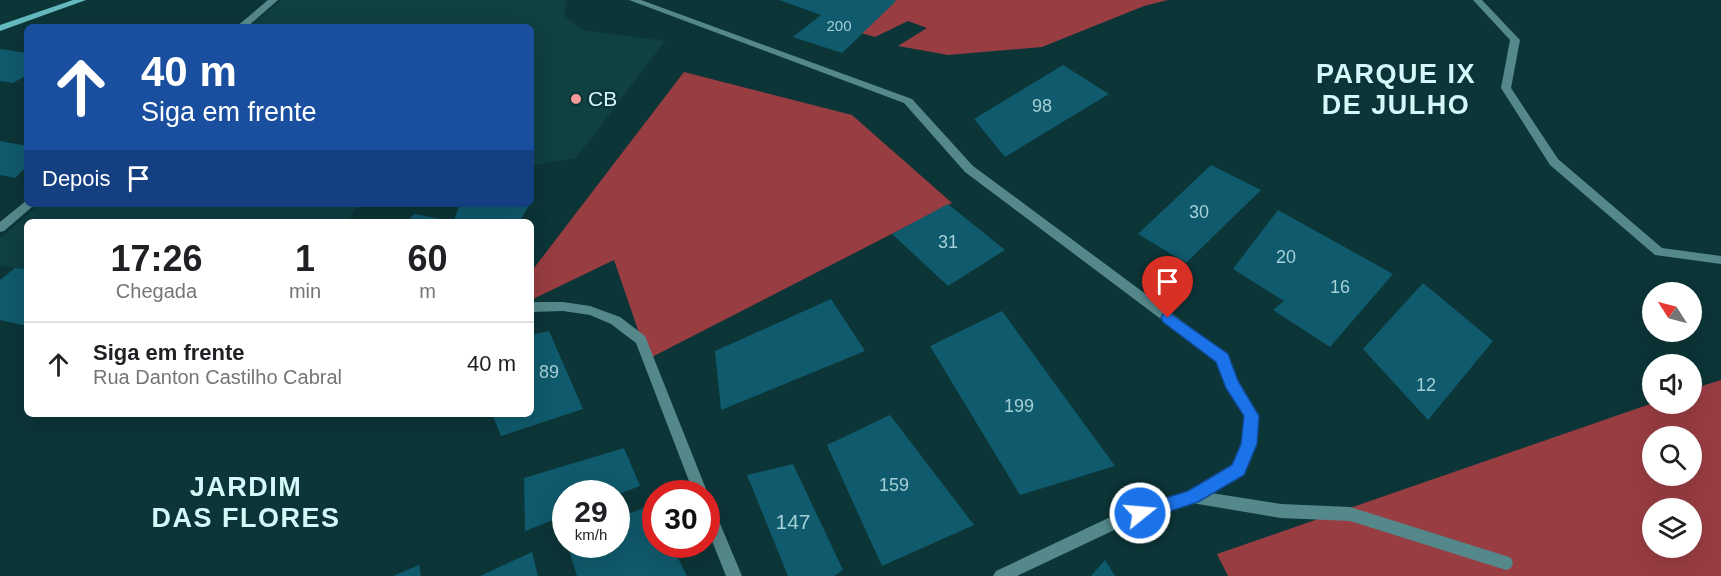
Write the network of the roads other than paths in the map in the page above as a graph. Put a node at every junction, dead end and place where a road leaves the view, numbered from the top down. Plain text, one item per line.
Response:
1 (82, 0) edge
2 (274, 0) edge
3 (633, 0) edge
4 (1477, 0) edge
5 (245, 24) edge
6 (0, 28) edge
7 (24, 207) edge
8 (0, 228) edge
9 (1721, 260) edge
10 (534, 307) edge
11 (696, 480) edge
12 (1192, 497) junction
13 (720, 542) edge
14 (1506, 563) dead end
15 (734, 576) edge
16 (1001, 576) edge

1 - 6 street
2 - 5 street
3 - 12 street
4 - 9 street
7 - 8 street
10 - 11 street
12 - 14 street
12 - 16 street
13 - 15 street

